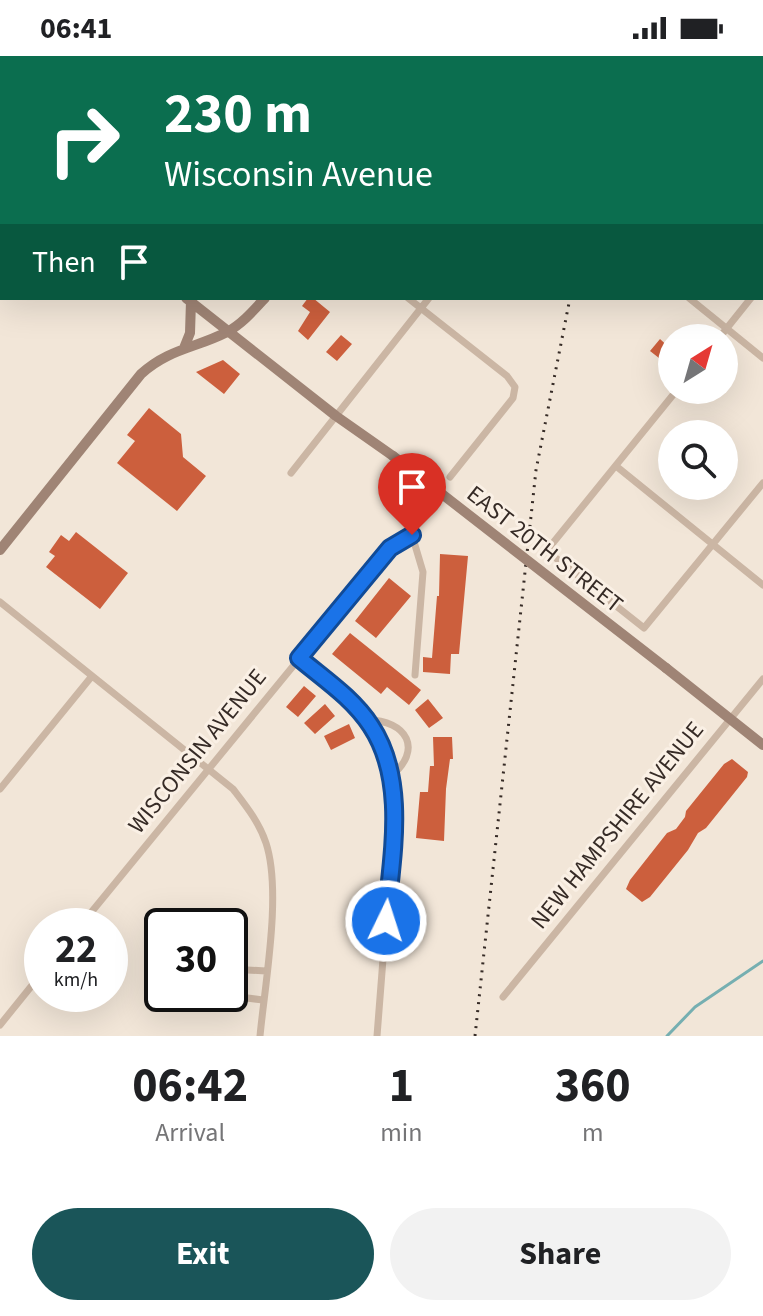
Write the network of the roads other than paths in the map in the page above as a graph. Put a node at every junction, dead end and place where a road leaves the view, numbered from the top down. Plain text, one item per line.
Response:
1 (188, 300) edge
2 (263, 300) edge
3 (410, 300) edge
4 (427, 300) edge
5 (691, 300) edge
6 (749, 300) edge
7 (420, 308) junction
8 (721, 324) edge
9 (731, 324) edge
10 (228, 331) junction
11 (738, 338) edge
12 (184, 348) junction
13 (763, 358) edge
14 (666, 404) edge
15 (336, 416) junction
16 (616, 466) junction
17 (291, 473) dead end
18 (450, 477) dead end
19 (763, 483) edge
20 (713, 544) junction
21 (0, 550) edge
22 (763, 585) edge
23 (0, 602) edge
24 (299, 658) junction
25 (415, 675) dead end
26 (92, 676) junction
27 (763, 679) edge
28 (730, 719) junction
29 (367, 720) junction
30 (763, 745) edge
31 (208, 769) junction
32 (390, 777) junction
33 (0, 789) edge
34 (95, 908) edge
35 (248, 970) edge
36 (266, 971) junction
37 (24, 995) edge
38 (503, 997) dead end
39 (248, 998) edge
40 (263, 1000) junction
41 (0, 1025) edge
42 (260, 1036) edge
43 (377, 1036) edge

1 - 10 main road, EAST 20TH STREET
1 - 12 main road
2 - 10 main road
3 - 7 street
4 - 7 street
5 - 8 street
6 - 9 street
7 - 15 street
7 - 18 street
10 - 12 main road
10 - 15 main road, EAST 20TH STREET
11 - 13 street
12 - 21 main road
14 - 16 street
15 - 17 street
15 - 28 main road, EAST 20TH STREET, bridge
16 - 20 street
16 - 20 street
19 - 20 street
20 - 22 street
23 - 26 street
24 - 25 street, WISCONSIN AVENUE
24 - 29 street
24 - 31 street, WISCONSIN AVENUE
26 - 31 street
26 - 33 street
27 - 28 street, NEW HAMPSHIRE AVENUE
28 - 30 main road, EAST 20TH STREET
28 - 38 street, NEW HAMPSHIRE AVENUE
29 - 32 street
29 - 32 street
31 - 34 street, WISCONSIN AVENUE
31 - 36 street
32 - 43 street
35 - 36 street
36 - 40 street
37 - 41 street
39 - 40 street
40 - 42 street

